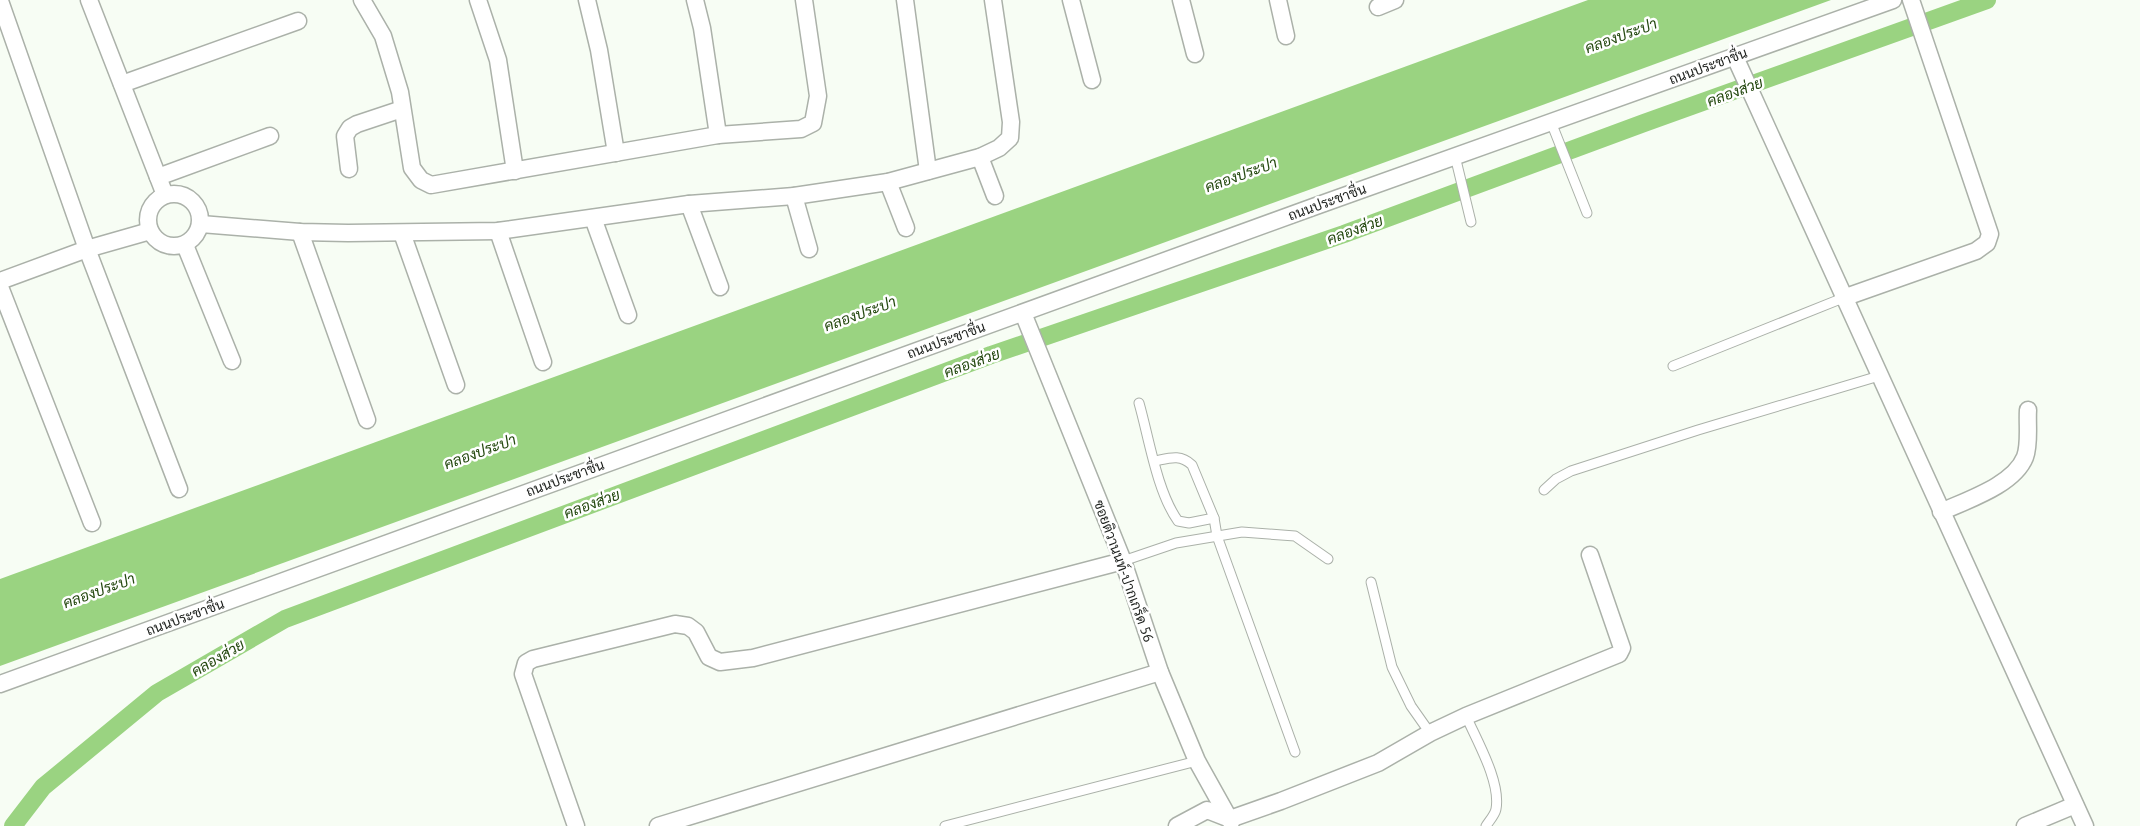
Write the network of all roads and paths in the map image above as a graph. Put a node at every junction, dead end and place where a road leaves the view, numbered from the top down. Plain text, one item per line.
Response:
1 (88, 0) edge
2 (362, 0) edge
3 (478, 0) edge
4 (587, 0) edge
5 (695, 0) edge
6 (804, 0) edge
7 (905, 0) edge
8 (993, 0) edge
9 (1071, 0) edge
10 (1181, 0) edge
11 (1278, 0) edge
12 (1395, 0) edge
13 (1893, 0) edge
14 (1911, 0) edge
15 (0, 1) edge
16 (1378, 7) dead end
17 (298, 21) dead end
18 (1286, 36) dead end
19 (1195, 54) dead end
20 (1735, 57) junction
21 (1092, 80) dead end
22 (122, 84) junction
23 (402, 109) junction
24 (1551, 122) junction
25 (718, 135) junction
26 (270, 136) dead end
27 (616, 153) junction
28 (980, 156) junction
29 (1455, 156) junction
30 (350, 169) dead end
31 (928, 171) junction
32 (515, 172) junction
33 (158, 177) junction
34 (888, 182) junction
35 (165, 195) junction
36 (794, 196) junction
37 (995, 196) dead end
38 (689, 204) junction
39 (1587, 213) dead end
40 (593, 218) junction
41 (1472, 222) dead end
42 (201, 224) junction
43 (906, 228) dead end
44 (150, 231) junction
45 (498, 231) junction
46 (300, 232) junction
47 (402, 233) junction
48 (185, 245) junction
49 (87, 249) junction
50 (809, 249) dead end
51 (0, 281) edge
52 (0, 287) edge
53 (720, 287) dead end
54 (1844, 298) junction
55 (1023, 313) junction
56 (628, 315) dead end
57 (232, 361) dead end
58 (543, 362) dead end
59 (1673, 366) dead end
60 (1879, 376) junction
61 (456, 385) dead end
62 (1139, 403) dead end
63 (2028, 410) dead end
64 (367, 420) dead end
65 (1155, 461) junction
66 (179, 489) dead end
67 (1544, 490) dead end
68 (1941, 512) junction
69 (1214, 518) junction
70 (92, 523) dead end
71 (1217, 536) junction
72 (1590, 555) dead end
73 (1328, 559) dead end
74 (1123, 561) junction
75 (1371, 582) dead end
76 (1160, 672) junction
77 (0, 684) edge
78 (1466, 716) junction
79 (1430, 732) junction
80 (1295, 752) dead end
81 (1198, 761) junction
82 (2075, 805) junction
83 (1231, 823) edge
84 (576, 826) edge
85 (658, 826) edge
86 (945, 826) edge
87 (1177, 826) edge
88 (1486, 826) edge
89 (2025, 826) edge
90 (2085, 826) edge

1 - 22 street
2 - 23 street
3 - 32 street
4 - 27 street
5 - 25 street
6 - 25 street
7 - 31 street
8 - 28 street
9 - 21 street
10 - 19 street
11 - 18 street
12 - 16 street
13 - 20 street, ถนนประชาชื่น
14 - 54 street
15 - 49 street
17 - 22 street
20 - 24 street, ถนนประชาชื่น
20 - 54 street
22 - 33 street
23 - 30 street
23 - 32 street
24 - 29 street, ถนนประชาชื่น
24 - 39 lane
25 - 27 street
26 - 33 street
27 - 32 street
28 - 31 street
28 - 37 street
29 - 41 lane
29 - 55 street, ถนนประชาชื่น
31 - 34 street
33 - 35 street
34 - 36 street
34 - 43 street
35 - 42 street
35 - 44 street
36 - 38 street
36 - 50 street
38 - 40 street
38 - 53 street
40 - 45 street
40 - 56 street
42 - 46 street
42 - 48 street
44 - 48 street
44 - 49 street
45 - 47 street
45 - 58 street
46 - 47 street
46 - 64 street
47 - 61 street
48 - 57 street
49 - 51 street
49 - 66 street
52 - 70 street
54 - 59 lane
54 - 60 street
55 - 74 street, ซอยติวานนท์-ปากเกร็ด 56
55 - 77 street, ถนนประชาชื่น
60 - 67 lane
60 - 68 street
62 - 65 lane
63 - 68 street
65 - 69 lane
65 - 69 lane
68 - 82 street
69 - 71 lane
71 - 73 lane
71 - 74 lane
71 - 80 lane
72 - 78 street
74 - 76 street, ซอยติวานนท์-ปากเกร็ด 56
74 - 84 street
75 - 79 lane
76 - 81 street, ซอยติวานนท์-ปากเกร็ด 56
76 - 85 street
78 - 79 street
78 - 88 lane
79 - 83 street
81 - 83 street, ซอยติวานนท์-ปากเกร็ด 56
81 - 86 lane
82 - 89 street
82 - 90 street
83 - 87 street

